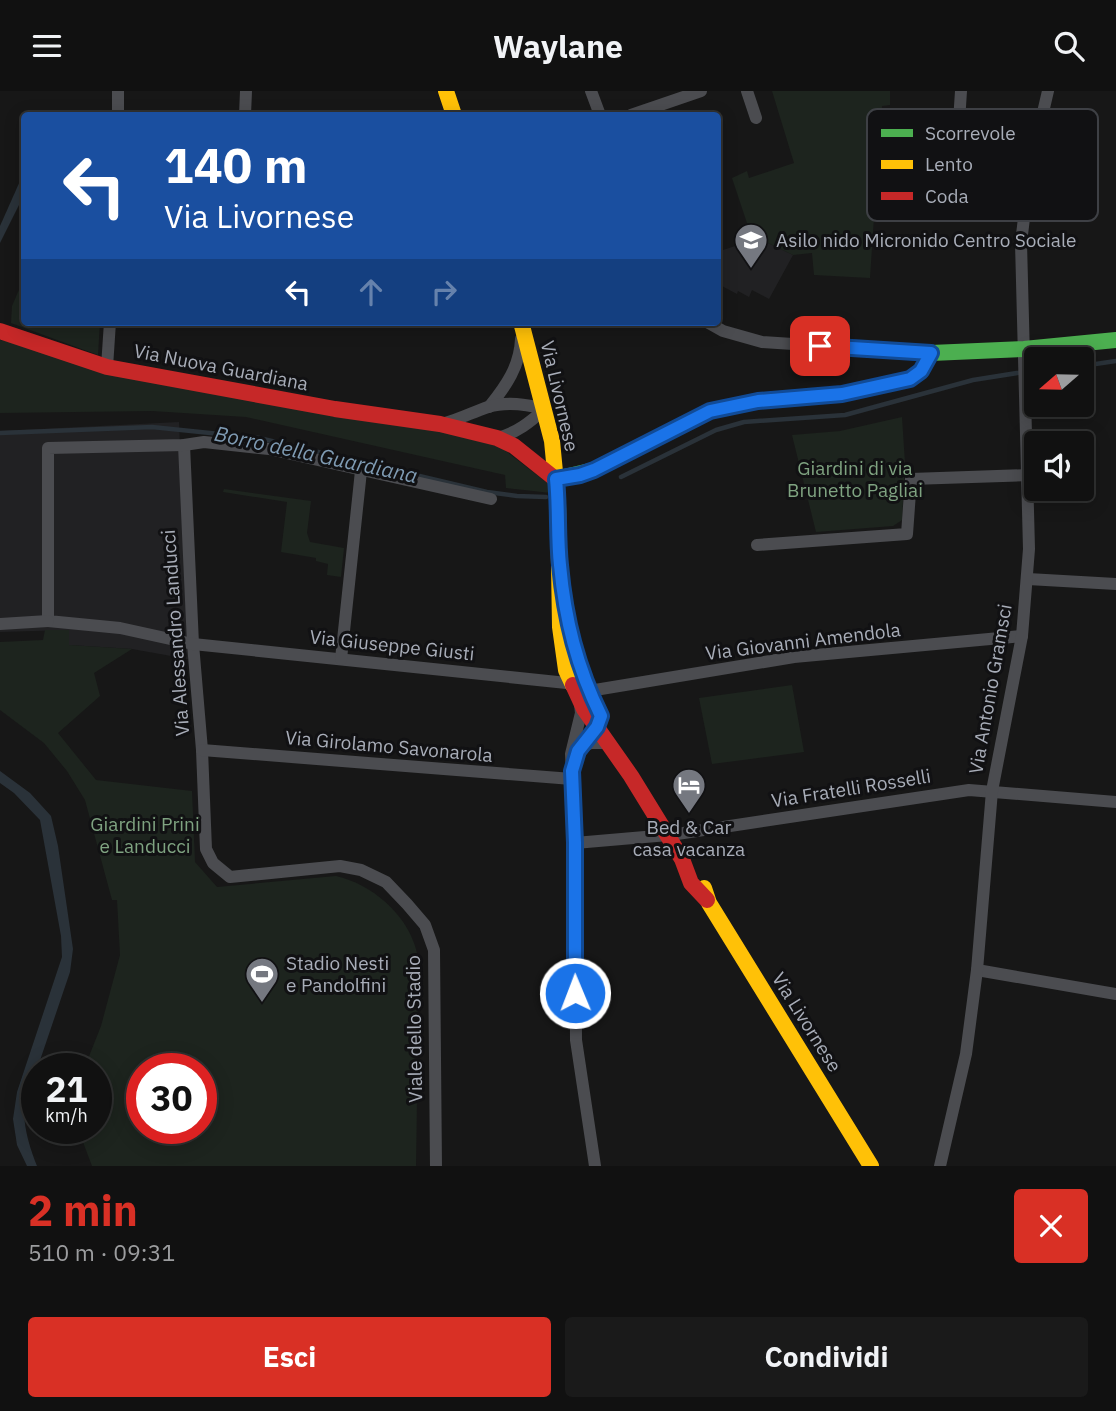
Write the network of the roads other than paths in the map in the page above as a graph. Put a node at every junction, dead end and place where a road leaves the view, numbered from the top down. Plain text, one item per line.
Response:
1 (118, 91) edge
2 (246, 91) edge
3 (446, 91) edge
4 (592, 91) edge
5 (701, 91) edge
6 (747, 91) edge
7 (961, 91) edge
8 (1048, 91) edge
9 (960, 109) edge
10 (1044, 109) edge
11 (118, 112) edge
12 (245, 112) edge
13 (453, 112) edge
14 (599, 112) edge
15 (640, 112) edge
16 (756, 118) dead end
17 (1023, 221) edge
18 (110, 326) edge
19 (520, 326) edge
20 (521, 326) edge
21 (714, 326) edge
22 (7, 334) edge
23 (1116, 340) edge
24 (1073, 347) edge
25 (931, 353) junction
26 (1024, 355) joint
27 (107, 367) junction
28 (489, 407) junction
29 (545, 409) junction
30 (440, 424) junction
31 (496, 438) junction
32 (184, 445) junction
33 (360, 471) junction
34 (1024, 475) edge
35 (556, 479) junction
36 (491, 499) dead end
37 (1029, 501) edge
38 (757, 545) dead end
39 (1028, 579) junction
40 (1116, 584) edge
41 (48, 621) junction
42 (0, 624) edge
43 (1022, 636) junction
44 (193, 644) junction
45 (341, 659) junction
46 (582, 690) junction
47 (599, 721) junction
48 (608, 743) junction
49 (582, 747) junction
50 (202, 750) junction
51 (572, 775) junction
52 (631, 776) junction
53 (992, 791) junction
54 (1116, 802) edge
55 (205, 819) joint
56 (672, 835) junction
57 (575, 843) junction
58 (977, 970) junction
59 (1116, 994) edge
60 (436, 1166) edge
61 (595, 1166) edge
62 (871, 1166) edge
63 (940, 1166) edge

1 - 11 street
2 - 12 street
3 - 13 street
4 - 14 street
5 - 15 street
6 - 16 street
7 - 9 street
8 - 10 street, Via Antonio Gramsci
17 - 26 street, Via Antonio Gramsci
18 - 27 street
19 - 28 street
20 - 29 street, Via Livornese
21 - 25 street
22 - 27 street, Via Nuova Guardiana
23 - 24 street
25 - 26 street
25 - 35 street
27 - 30 street, Via Nuova Guardiana
28 - 29 street, Via Nuova Guardiana
28 - 30 street, Via Nuova Guardiana
29 - 31 street
29 - 35 street, Via Livornese
30 - 31 street, Via Nuova Guardiana
31 - 35 street, Via Nuova Guardiana
32 - 33 street
32 - 41 street
32 - 44 street, Via Alessandro Landucci
33 - 36 street
33 - 45 street
34 - 38 street
35 - 46 street, Via Livornese
37 - 39 street, Via Antonio Gramsci
39 - 40 street
39 - 43 street, Via Antonio Gramsci
41 - 42 street, Via Giuseppe Giusti
41 - 44 street, Via Giuseppe Giusti
43 - 46 street, Via Giovanni Amendola
43 - 53 street, Via Antonio Gramsci
44 - 45 street, Via Giuseppe Giusti
44 - 50 street, Via Alessandro Landucci
45 - 46 street, Via Giuseppe Giusti
46 - 47 street, Via Livornese
46 - 51 street
47 - 48 street, Via Livornese
47 - 49 street
47 - 52 street, Via Livornese
48 - 49 street
48 - 52 street, Via Livornese
49 - 51 street
50 - 51 street, Via Girolamo Savonarola
50 - 55 street, Via Alessandro Landucci
51 - 57 street
52 - 56 street, Via Livornese
53 - 54 street, Via Fratelli Rosselli
53 - 56 street, Via Fratelli Rosselli
53 - 58 street, Via Antonio Gramsci
55 - 60 street, Viale dello Stadio
56 - 57 street, Via Fratelli Rosselli
56 - 62 street, Via Livornese
57 - 61 street
58 - 59 street
58 - 63 street, Via Antonio Gramsci

